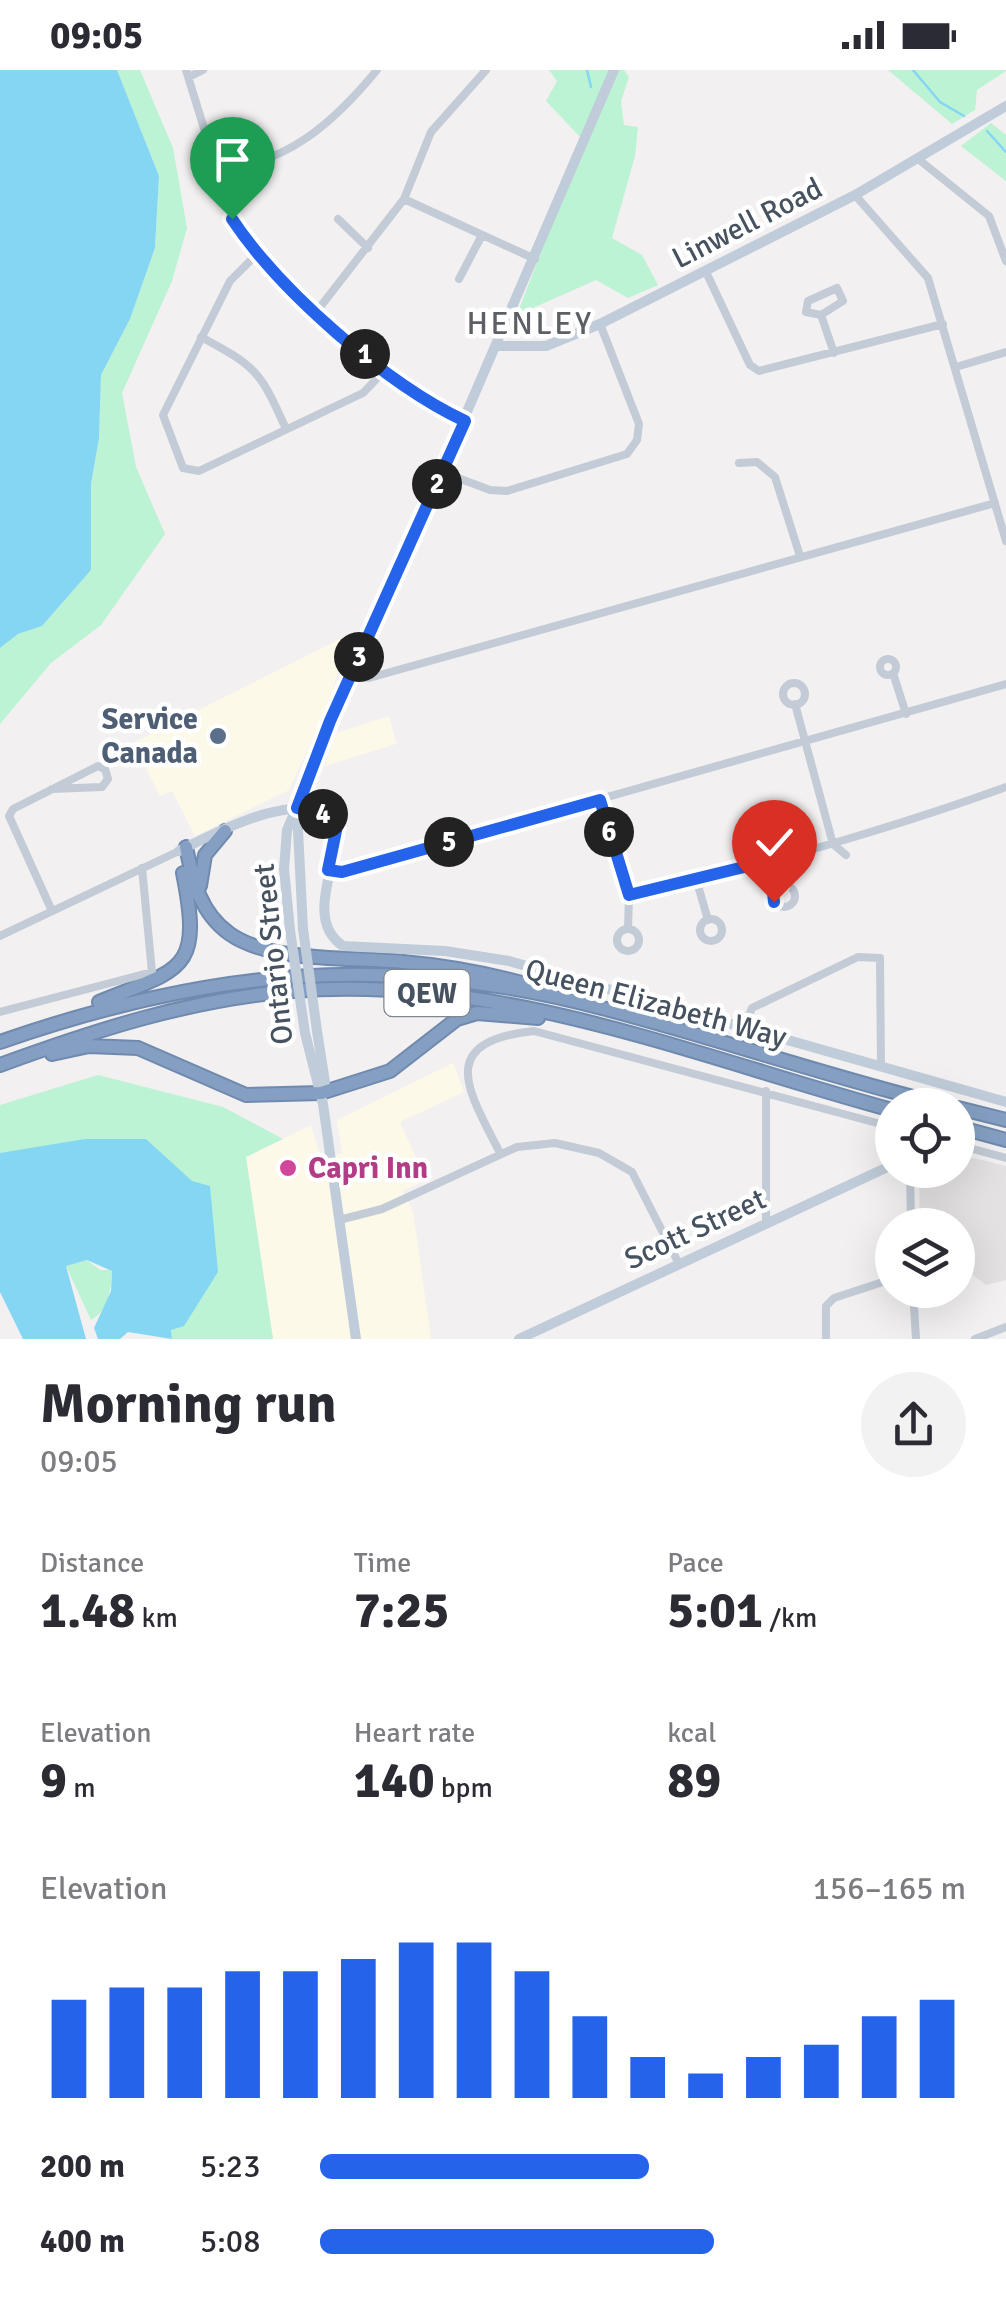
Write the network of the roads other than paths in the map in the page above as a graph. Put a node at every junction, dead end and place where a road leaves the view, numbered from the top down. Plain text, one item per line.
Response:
1 (203, 70) edge
2 (377, 70) edge
3 (486, 70) edge
4 (614, 70) edge
5 (187, 73) edge
6 (1006, 106) edge
7 (917, 158) junction
8 (220, 169) junction
9 (855, 195) junction
10 (404, 199) junction
11 (989, 216) junction
12 (338, 219) dead end
13 (1006, 225) edge
14 (482, 235) junction
15 (368, 248) junction
16 (256, 255) junction
17 (535, 259) junction
18 (1006, 261) edge
19 (706, 272) junction
20 (459, 279) dead end
21 (317, 311) junction
22 (822, 315) junction
23 (600, 324) junction
24 (943, 324) junction
25 (201, 337) junction
26 (497, 346) junction
27 (1006, 352) edge
28 (834, 353) junction
29 (956, 368) junction
30 (384, 371) junction
31 (465, 421) junction
32 (286, 429) junction
33 (739, 464) dead end
34 (442, 472) junction
35 (995, 503) junction
36 (1006, 541) edge
37 (800, 556) junction
38 (893, 673) dead end
39 (351, 676) junction
40 (1006, 684) edge
41 (795, 704) dead end
42 (906, 714) junction
43 (804, 742) junction
44 (1006, 788) edge
45 (52, 789) junction
46 (600, 800) junction
47 (297, 808) junction
48 (225, 831) junction
49 (833, 844) junction
50 (182, 849) junction
51 (846, 854) dead end
52 (773, 860) junction
53 (142, 868) junction
54 (328, 870) junction
55 (696, 882) junction
56 (781, 884) dead end
57 (629, 895) junction
58 (52, 911) junction
59 (208, 912) junction
60 (708, 920) dead end
61 (628, 928) dead end
62 (0, 936) edge
63 (599, 1007) junction
64 (0, 1012) edge
65 (57, 1022) junction
66 (744, 1027) junction
67 (311, 1032) junction
68 (0, 1042) edge
69 (0, 1066) edge
70 (880, 1066) junction
71 (884, 1088) edge
72 (766, 1092) junction
73 (321, 1093) junction
74 (850, 1098) junction
75 (1006, 1102) edge
76 (875, 1105) edge
77 (975, 1112) edge
78 (1006, 1120) edge
79 (875, 1122) edge
80 (975, 1132) edge
81 (1006, 1140) edge
82 (975, 1150) edge
83 (500, 1154) junction
84 (1006, 1158) edge
85 (875, 1172) edge
86 (340, 1220) junction
87 (766, 1224) junction
88 (679, 1264) junction
89 (875, 1285) edge
90 (914, 1308) edge
91 (1006, 1328) edge
92 (996, 1335) edge
93 (356, 1339) edge
94 (519, 1339) edge
95 (826, 1339) edge
96 (916, 1339) edge
97 (975, 1339) edge

1 - 5 street
2 - 8 street
3 - 10 street
4 - 17 main road, Ontario Street
5 - 8 street
6 - 7 main road, Linwell Road
7 - 9 main road, Linwell Road
7 - 11 street
8 - 16 street
9 - 19 main road, Linwell Road
9 - 24 street
10 - 14 street
10 - 15 street
11 - 13 street
11 - 18 street
12 - 15 street
14 - 17 street
14 - 20 street
15 - 21 street
16 - 21 street
16 - 25 street
17 - 26 main road, Ontario Street
19 - 23 main road, Linwell Road
19 - 28 street
21 - 30 street
22 - 22 street
22 - 28 street
23 - 26 main road, Linwell Road
23 - 34 street
24 - 28 street
24 - 29 street
25 - 32 street
25 - 32 street
26 - 31 main road, Ontario Street
27 - 29 street
29 - 35 street
30 - 31 street
30 - 32 street
31 - 34 main road, Ontario Street
33 - 37 street
34 - 39 main road, Ontario Street
35 - 36 street
35 - 37 street
37 - 39 street
38 - 42 street
39 - 47 main road, Ontario Street
40 - 42 street
41 - 43 street
42 - 43 street
43 - 46 street
43 - 49 street
44 - 49 street
45 - 45 street
45 - 58 street
46 - 54 street
46 - 57 street
47 - 48 main road
47 - 54 main road
47 - 67 main road, Ontario Street, bridge
47 - 67 main road, Ontario Street, bridge
48 - 50 main road
48 - 59 highway
49 - 51 street
49 - 52 street
50 - 53 street
50 - 59 highway
50 - 65 highway
52 - 55 street
52 - 56 street
53 - 58 street
53 - 64 street
54 - 66 main road
55 - 57 street
55 - 60 street
57 - 61 street
58 - 62 street
59 - 63 highway
63 - 65 highway, Queen Elizabeth Way / QEW
63 - 71 highway, Queen Elizabeth Way / QEW
65 - 68 highway, Queen Elizabeth Way / QEW
66 - 70 main road
66 - 70 street
67 - 73 main road, Ontario Street
69 - 73 highway
69 - 74 highway, Queen Elizabeth Way / QEW
70 - 75 main road
72 - 79 street
72 - 83 street
72 - 87 street
73 - 74 highway
73 - 86 main road, Ontario Street
74 - 76 highway, Queen Elizabeth Way / QEW
77 - 78 highway
80 - 81 highway
82 - 84 street
83 - 86 street
83 - 88 street
85 - 87 main road, Scott Street
86 - 93 main road, Ontario Street
87 - 88 main road, Scott Street
88 - 94 main road, Scott Street
89 - 95 street
90 - 96 street
91 - 92 street
92 - 97 street

